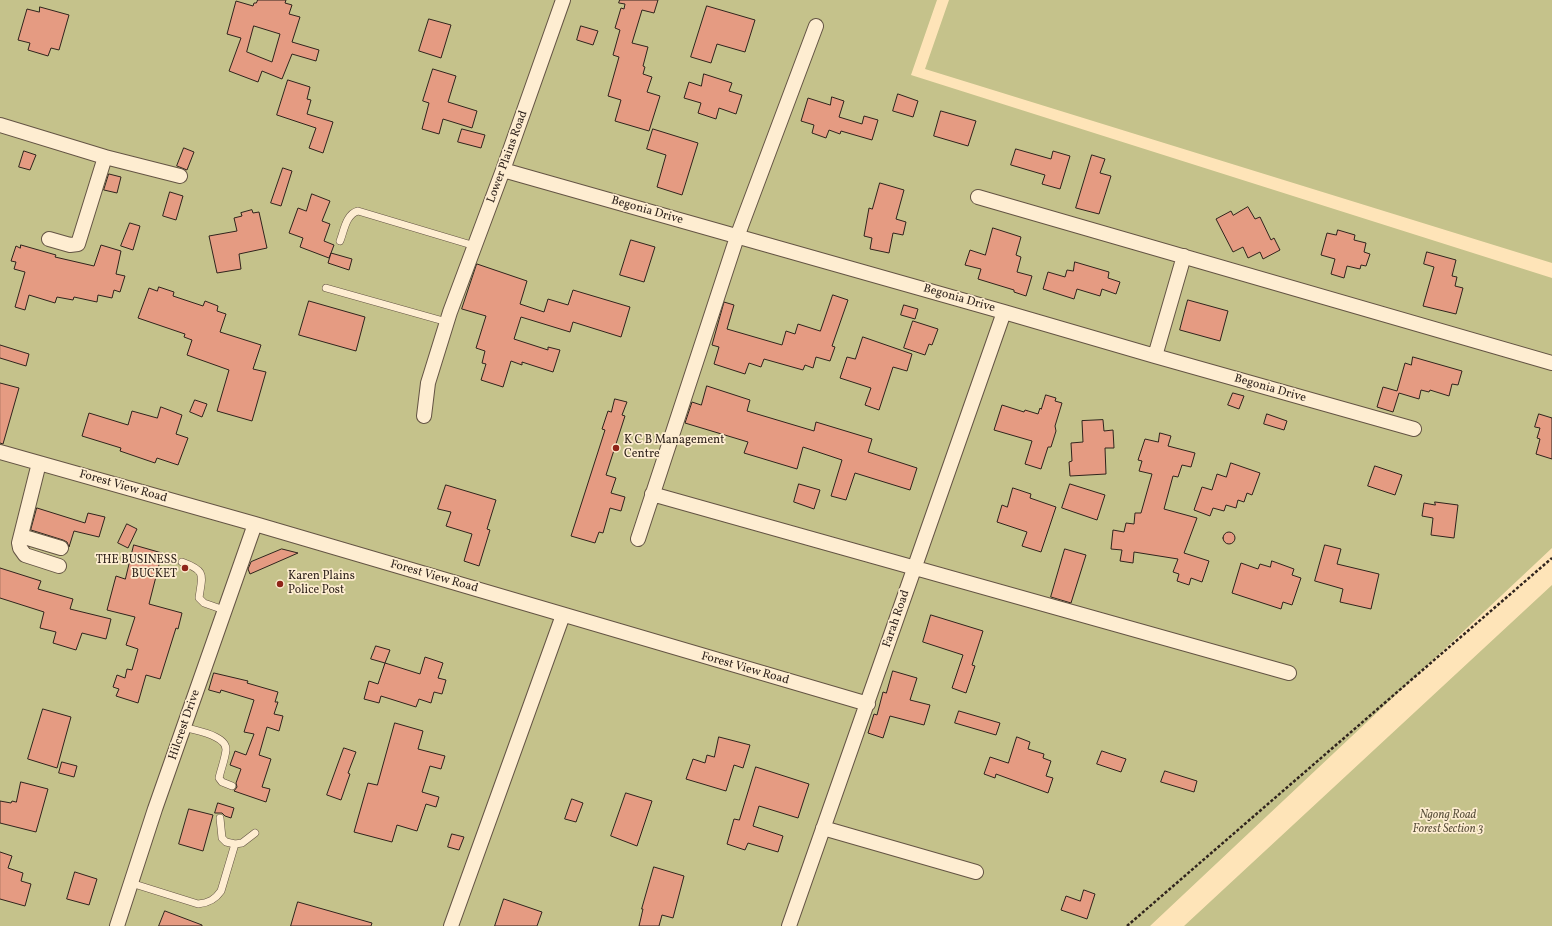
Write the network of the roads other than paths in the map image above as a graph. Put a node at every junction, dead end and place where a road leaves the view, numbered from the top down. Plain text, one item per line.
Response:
1 (563, 0) edge
2 (816, 26) dead end
3 (0, 125) edge
4 (105, 157) junction
5 (504, 170) junction
6 (180, 176) dead end
7 (978, 197) dead end
8 (737, 237) junction
9 (49, 239) dead end
10 (340, 241) dead end
11 (475, 246) junction
12 (1184, 256) junction
13 (326, 288) dead end
14 (1004, 312) junction
15 (449, 317) junction
16 (1155, 356) junction
17 (1552, 363) edge
18 (424, 416) dead end
19 (1414, 429) dead end
20 (0, 452) edge
21 (39, 463) junction
22 (652, 494) junction
23 (255, 524) junction
24 (21, 536) junction
25 (638, 540) dead end
26 (61, 548) dead end
27 (182, 562) dead end
28 (59, 566) dead end
29 (916, 567) junction
30 (224, 610) junction
31 (563, 615) junction
32 (1289, 674) dead end
33 (868, 704) junction
34 (184, 727) junction
35 (232, 786) dead end
36 (220, 818) dead end
37 (823, 828) junction
38 (255, 833) dead end
39 (235, 844) junction
40 (976, 872) dead end
41 (131, 883) junction
42 (117, 926) edge
43 (451, 926) edge
44 (789, 926) edge

1 - 5 street, Lower Plains Road
2 - 8 street
3 - 4 street
4 - 6 street
4 - 9 street
5 - 8 street, Begonia Drive
5 - 11 street, Lower Plains Road
7 - 12 street
8 - 14 street, Begonia Drive
8 - 22 street
10 - 11 lane
11 - 15 street, Lower Plains Road
12 - 16 street
12 - 17 street
13 - 15 lane
14 - 16 street, Begonia Drive
14 - 29 street, Farah Road
15 - 18 street, Lower Plains Road
16 - 19 street, Begonia Drive
20 - 21 street, Forest View Road
21 - 23 street, Forest View Road
21 - 24 street
22 - 25 street
22 - 29 street
23 - 30 street, Hilcrest Drive
23 - 31 street, Forest View Road
24 - 26 street
24 - 28 street
27 - 30 lane
29 - 32 street
29 - 33 street, Farah Road
30 - 34 street, Hilcrest Drive
31 - 33 street, Forest View Road
31 - 43 street
33 - 37 street, Farah Road
34 - 35 lane
34 - 41 street, Hilcrest Drive
36 - 39 lane
37 - 40 street
37 - 44 street, Farah Road
38 - 39 lane
39 - 41 lane
41 - 42 street, Hilcrest Drive

